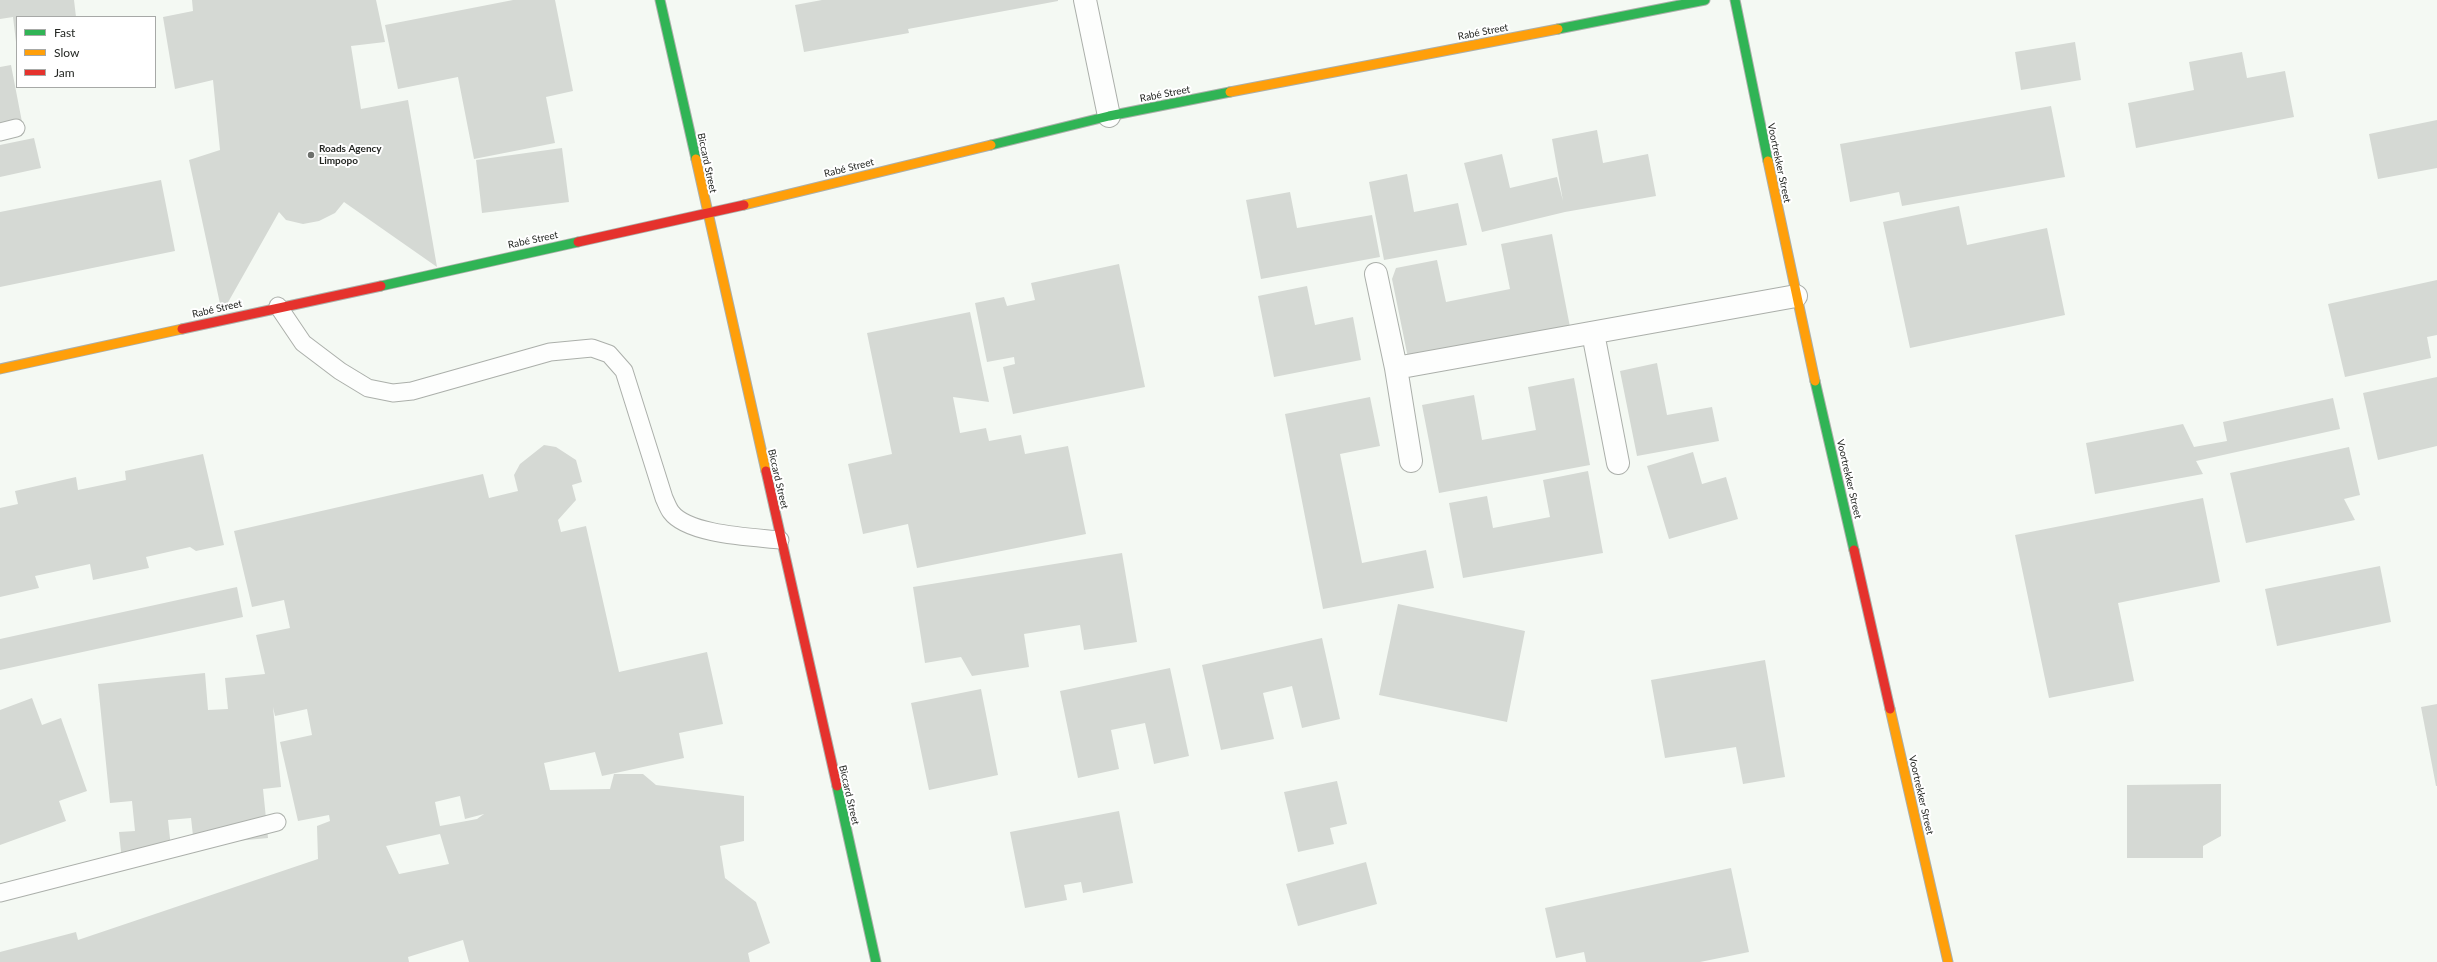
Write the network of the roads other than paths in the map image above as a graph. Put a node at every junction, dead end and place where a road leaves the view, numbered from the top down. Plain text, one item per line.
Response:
1 (660, 0) edge
2 (1085, 0) edge
3 (1706, 0) edge
4 (1735, 0) edge
5 (1109, 116) junction
6 (708, 214) junction
7 (1376, 274) dead end
8 (1796, 296) junction
9 (278, 306) junction
10 (1593, 332) junction
11 (1396, 368) junction
12 (0, 369) edge
13 (1411, 461) dead end
14 (1618, 463) dead end
15 (780, 540) junction
16 (277, 822) dead end
17 (0, 893) edge
18 (876, 962) edge
19 (1948, 962) edge

1 - 6 street, Biccard Street
2 - 5 street
3 - 5 street, Rabé Street
4 - 8 street, Voortrekker Street
5 - 6 street, Rabé Street
6 - 9 street, Rabé Street
6 - 15 street, Biccard Street
7 - 11 street
8 - 10 street
8 - 19 street, Voortrekker Street
9 - 12 street, Rabé Street
9 - 15 lane
10 - 11 street
10 - 14 street
11 - 13 street
15 - 18 street, Biccard Street
16 - 17 lane

